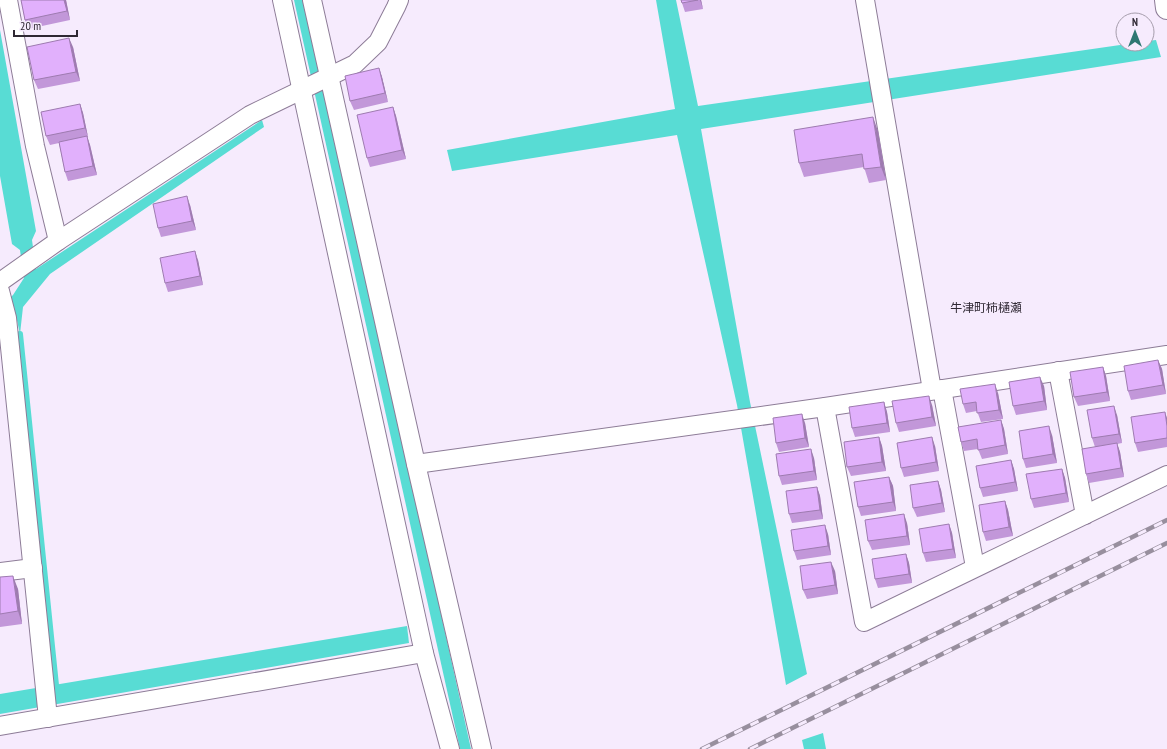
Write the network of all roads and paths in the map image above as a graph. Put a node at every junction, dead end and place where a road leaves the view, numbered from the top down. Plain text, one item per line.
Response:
1 (8, 0) edge
2 (282, 0) edge
3 (312, 0) edge
4 (399, 0) edge
5 (865, 0) edge
6 (1166, 0) edge
7 (1167, 8) edge
8 (329, 77) junction
9 (302, 90) junction
10 (58, 241) junction
11 (1, 290) edge
12 (1167, 354) edge
13 (1058, 371) junction
14 (937, 390) junction
15 (825, 407) junction
16 (416, 464) junction
17 (1167, 475) edge
18 (1085, 515) junction
19 (975, 567) junction
20 (33, 568) junction
21 (0, 572) edge
22 (424, 653) junction
23 (48, 718) junction
24 (0, 726) edge
25 (450, 749) edge
26 (482, 749) edge

1 - 10 street
2 - 9 street
3 - 8 street
4 - 8 street
5 - 14 street
6 - 7 street
8 - 9 street
8 - 16 street
9 - 10 street
9 - 22 street
10 - 11 street
11 - 20 street
12 - 13 street
13 - 14 street
13 - 18 street
14 - 15 street
14 - 19 street
15 - 16 street
15 - 19 street
16 - 26 street
17 - 18 street
18 - 19 street
20 - 21 street
20 - 23 street
22 - 23 street
22 - 25 street
23 - 24 street

